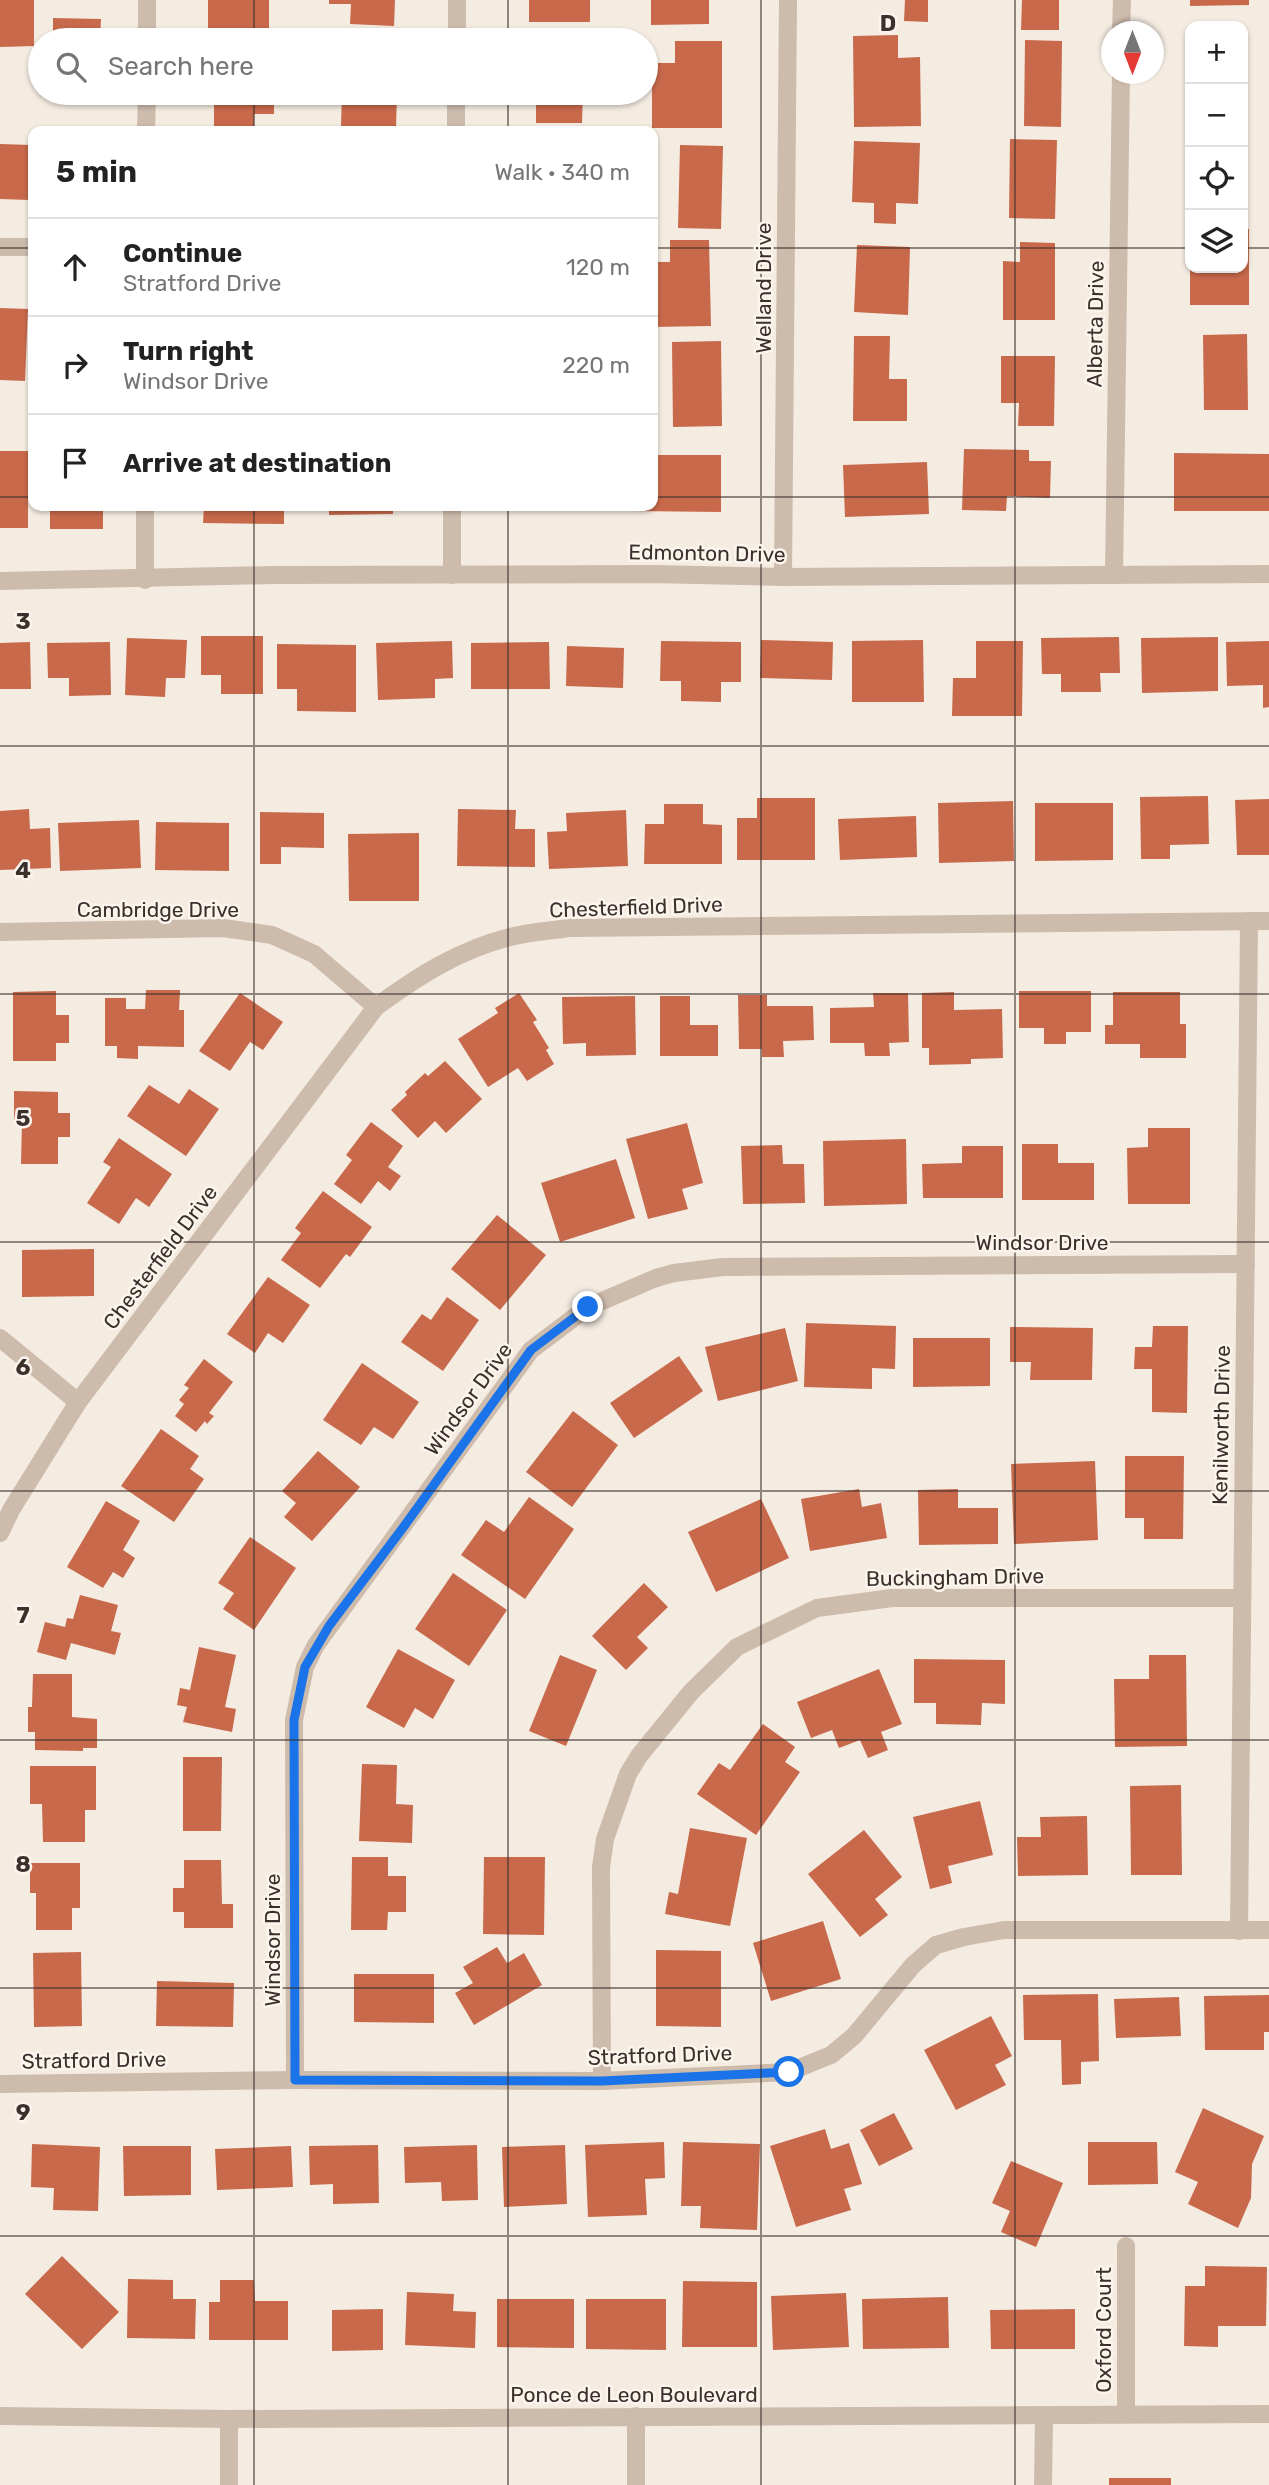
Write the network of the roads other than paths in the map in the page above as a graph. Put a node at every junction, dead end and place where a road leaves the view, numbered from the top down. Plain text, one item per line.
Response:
1 (147, 0) edge
2 (457, 0) edge
3 (788, 0) edge
4 (1122, 0) edge
5 (1121, 21) edge
6 (147, 28) edge
7 (457, 28) edge
8 (1121, 84) edge
9 (146, 105) edge
10 (456, 105) edge
11 (146, 126) edge
12 (456, 126) edge
13 (0, 247) edge
14 (28, 247) edge
15 (145, 511) edge
16 (452, 511) edge
17 (1269, 574) edge
18 (452, 575) junction
19 (1114, 575) junction
20 (783, 577) junction
21 (145, 580) junction
22 (0, 582) edge
23 (1269, 920) edge
24 (1249, 921) junction
25 (0, 932) edge
26 (376, 1007) junction
27 (1246, 1264) junction
28 (0, 1338) edge
29 (78, 1402) junction
30 (0, 1533) edge
31 (1242, 1598) junction
32 (1269, 1930) edge
33 (1239, 1931) junction
34 (295, 2080) junction
35 (602, 2081) junction
36 (0, 2084) edge
37 (1126, 2246) dead end
38 (1126, 2414) junction
39 (1269, 2414) edge
40 (0, 2416) edge
41 (636, 2416) junction
42 (1044, 2416) junction
43 (229, 2419) junction
44 (229, 2485) edge
45 (636, 2485) edge
46 (1043, 2485) edge

1 - 6 street
2 - 7 street
3 - 20 street, Welland Drive
4 - 5 street
8 - 19 street, Alberta Drive
9 - 11 street
10 - 12 street
13 - 14 street
15 - 21 street
16 - 18 street
17 - 19 street, Edmonton Drive
18 - 20 street, Edmonton Drive
18 - 21 street, Edmonton Drive
19 - 20 street, Edmonton Drive
21 - 22 street, Edmonton Drive
23 - 24 street, Chesterfield Drive
24 - 26 street, Chesterfield Drive
24 - 27 street, Kenilworth Drive
25 - 26 street, Cambridge Drive
26 - 29 street, Chesterfield Drive
27 - 31 street, Kenilworth Drive
27 - 34 street, Windsor Drive
28 - 29 street
29 - 30 street, Chesterfield Drive
31 - 33 street, Kenilworth Drive
31 - 35 street, Buckingham Drive
32 - 33 street, Stratford Drive
33 - 35 street, Stratford Drive
34 - 35 street, Stratford Drive
34 - 36 street, Stratford Drive
37 - 38 street, Oxford Court
38 - 39 street, Ponce de Leon Boulevard
38 - 42 street, Ponce de Leon Boulevard
40 - 43 street, Ponce de Leon Boulevard
41 - 42 street, Ponce de Leon Boulevard
41 - 43 street, Ponce de Leon Boulevard
41 - 45 street
42 - 46 street
43 - 44 street

